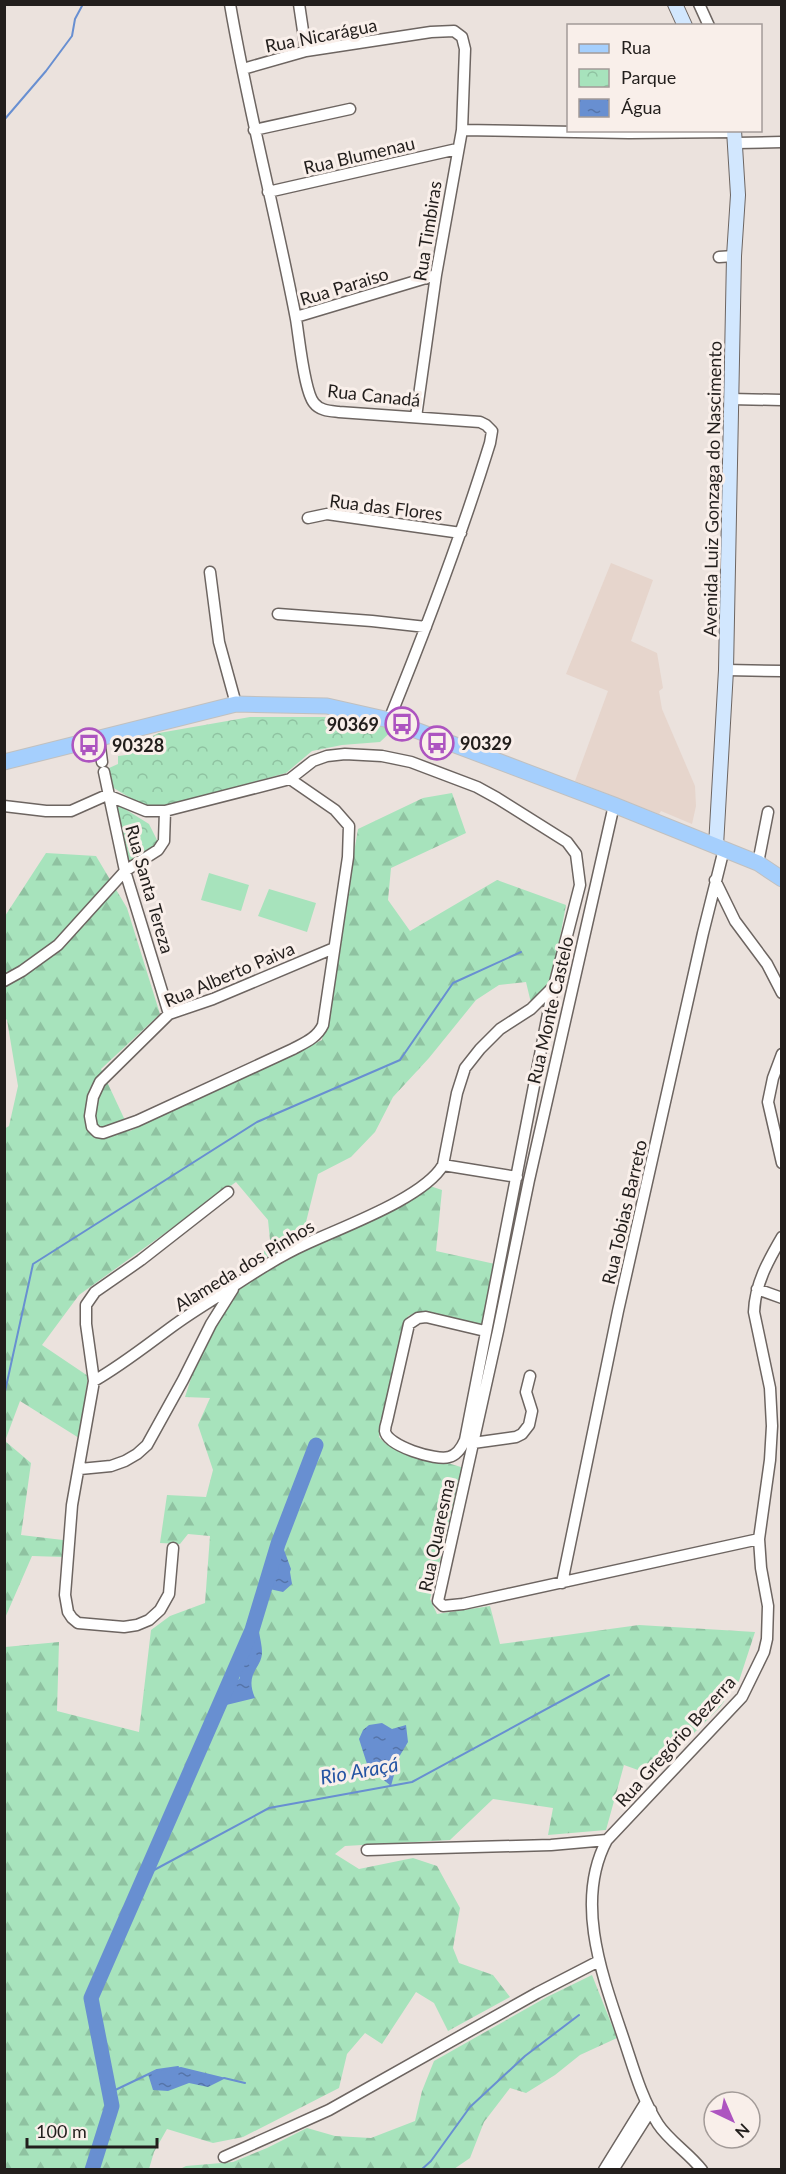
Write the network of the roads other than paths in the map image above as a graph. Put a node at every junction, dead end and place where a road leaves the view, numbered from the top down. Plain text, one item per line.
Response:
1 (230, 4) edge
2 (299, 4) edge
3 (675, 4) edge
4 (699, 4) edge
5 (684, 24) edge
6 (708, 24) edge
7 (465, 49) joint
8 (306, 51) junction
9 (243, 69) junction
10 (350, 109) dead end
11 (255, 130) junction
12 (462, 130) junction
13 (567, 132) edge
14 (573, 132) edge
15 (735, 135) edge
16 (782, 142) edge
17 (457, 150) junction
18 (268, 192) junction
19 (734, 256) junction
20 (720, 257) dead end
21 (436, 275) junction
22 (296, 317) junction
23 (730, 399) junction
24 (782, 400) edge
25 (416, 417) junction
26 (308, 518) dead end
27 (460, 533) junction
28 (210, 572) dead end
29 (278, 614) dead end
30 (426, 627) junction
31 (726, 670) junction
32 (782, 671) edge
33 (236, 704) junction
34 (389, 720) junction
35 (99, 739) junction
36 (4, 762) edge
37 (290, 779) junction
38 (108, 795) junction
39 (614, 805) junction
40 (4, 806) edge
41 (165, 811) junction
42 (768, 812) dead end
43 (720, 847) junction
44 (758, 863) junction
45 (125, 872) junction
46 (782, 879) edge
47 (715, 880) junction
48 (334, 948) junction
49 (4, 981) edge
50 (554, 986) junction
51 (782, 993) edge
52 (169, 1014) junction
53 (782, 1054) edge
54 (782, 1163) edge
55 (443, 1165) junction
56 (517, 1177) junction
57 (228, 1192) dead end
58 (520, 1223) joint
59 (782, 1237) edge
60 (234, 1286) junction
61 (756, 1289) junction
62 (782, 1298) edge
63 (485, 1331) junction
64 (530, 1376) dead end
65 (94, 1381) junction
66 (777, 1427) edge
67 (473, 1443) junction
68 (80, 1469) junction
69 (759, 1539) junction
70 (173, 1548) dead end
71 (562, 1583) junction
72 (607, 1840) junction
73 (367, 1850) dead end
74 (599, 1961) junction
75 (649, 2106) junction
76 (224, 2157) dead end
77 (604, 2169) edge
78 (614, 2169) edge
79 (702, 2169) edge

1 - 9 street, Rua Canadá
2 - 8 street
3 - 5 main road
4 - 6 street
7 - 8 street, Rua Nicarágua
7 - 12 street, Rua Timbiras
8 - 9 street, Rua Nicarágua
9 - 11 street, Rua Canadá
10 - 11 street
11 - 18 street, Rua Canadá
12 - 13 street
12 - 17 street, Rua Timbiras
14 - 15 street
15 - 16 street
15 - 19 main road, Avenida Luiz Gonzaga do Nascimento
17 - 18 street, Rua Blumenau
17 - 21 street, Rua Timbiras
18 - 22 street, Rua Canadá
19 - 20 street
19 - 23 main road, Avenida Luiz Gonzaga do Nascimento
21 - 22 street, Rua Paraiso
21 - 25 street, Rua Timbiras
22 - 25 street, Rua Canadá
23 - 24 street
23 - 31 main road, Avenida Luiz Gonzaga do Nascimento
25 - 27 street, Rua Canadá
26 - 27 street, Rua das Flores
27 - 30 street, Rua Canadá
28 - 33 street
29 - 30 street
30 - 34 street, Rua Canadá
31 - 32 street
31 - 43 main road, Avenida Luiz Gonzaga do Nascimento
33 - 34 main road
33 - 35 main road
34 - 39 main road
35 - 36 main road
35 - 38 street, Rua Santa Tereza
37 - 41 street
37 - 48 street
37 - 50 street
38 - 40 street
38 - 41 street
38 - 45 street, Rua Santa Tereza
39 - 43 main road
39 - 58 street, Rua Monte Castelo
41 - 45 street
42 - 44 street
43 - 44 main road
43 - 47 street, Rua Tobias Barreto
44 - 46 main road
45 - 49 street
45 - 52 street, Rua Santa Tereza
47 - 51 street
47 - 71 street, Rua Tobias Barreto
48 - 52 street, Rua Alberto Paiva
48 - 52 street, Rua Alberto Paiva
50 - 55 street
50 - 56 street
53 - 54 street
55 - 56 street
55 - 60 street, Alameda dos Pinhos
56 - 63 street
57 - 65 street
58 - 67 street, Rua Quaresma
59 - 61 street, Rua Gregório Bezerra
60 - 65 street, Alameda dos Pinhos
60 - 68 street
61 - 62 street
61 - 66 street, Rua Gregório Bezerra
63 - 63 street
64 - 67 street
65 - 68 street
66 - 69 street, Rua Gregório Bezerra
67 - 71 street, Rua Quaresma
68 - 70 street
69 - 71 street, Rua Quaresma
69 - 72 street, Rua Gregório Bezerra
72 - 73 street
72 - 74 street, Rua Gregório Bezerra
74 - 75 street, Rua Gregório Bezerra
74 - 76 street
75 - 77 street
75 - 78 street
75 - 79 street, Rua Gregório Bezerra

